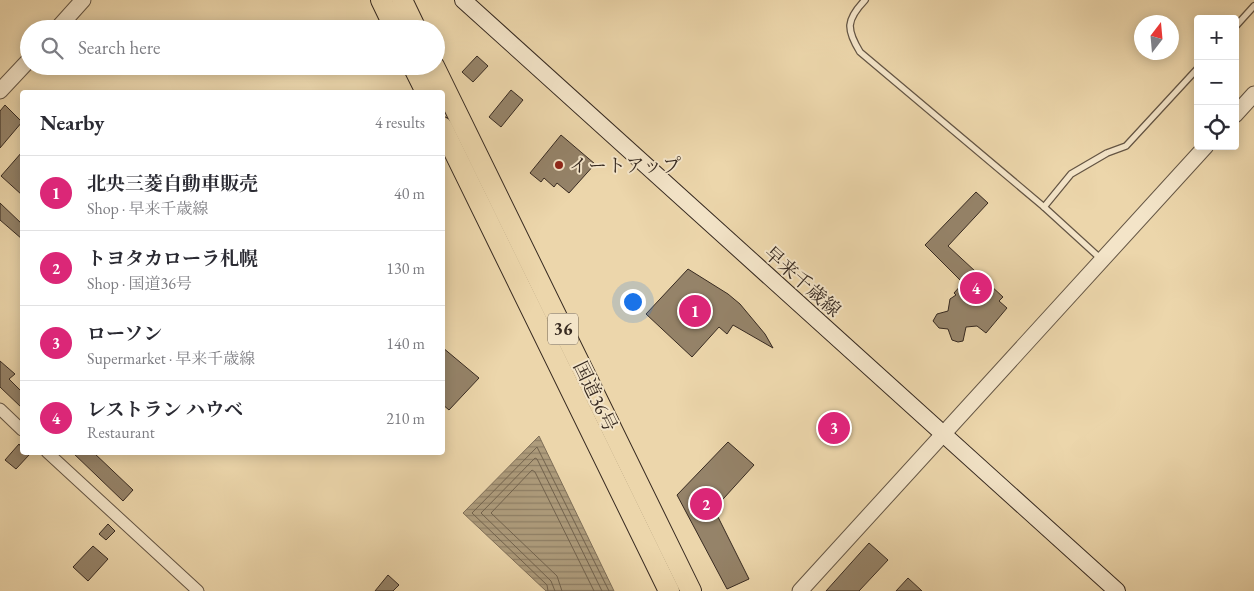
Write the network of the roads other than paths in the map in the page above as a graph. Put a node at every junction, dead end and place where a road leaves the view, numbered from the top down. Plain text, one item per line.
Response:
1 (83, 0) edge
2 (381, 0) edge
3 (402, 0) edge
4 (463, 0) edge
5 (865, 0) edge
6 (1254, 6) edge
7 (65, 20) edge
8 (391, 20) edge
9 (412, 20) edge
10 (1239, 23) edge
11 (20, 70) edge
12 (1194, 72) edge
13 (418, 75) edge
14 (438, 75) edge
15 (425, 90) edge
16 (0, 91) edge
17 (1254, 94) edge
18 (1239, 111) edge
19 (445, 133) edge
20 (1202, 150) edge
21 (1044, 206) junction
22 (1102, 260) junction
23 (0, 409) edge
24 (20, 428) edge
25 (943, 434) junction
26 (50, 455) edge
27 (198, 591) edge
28 (669, 591) edge
29 (691, 591) edge
30 (800, 591) edge
31 (1117, 591) edge

1 - 7 street
2 - 8 highway
3 - 9 highway
4 - 25 main road, 早来千歳線
5 - 21 lane
6 - 10 lane
11 - 16 street
12 - 21 lane
13 - 15 highway
14 - 29 highway, 国道36号 / 36
17 - 18 street
19 - 28 highway, 国道36号 / 36
20 - 22 street
21 - 22 lane
22 - 25 street
23 - 24 street
25 - 30 street
25 - 31 main road, 早来千歳線
26 - 27 street

